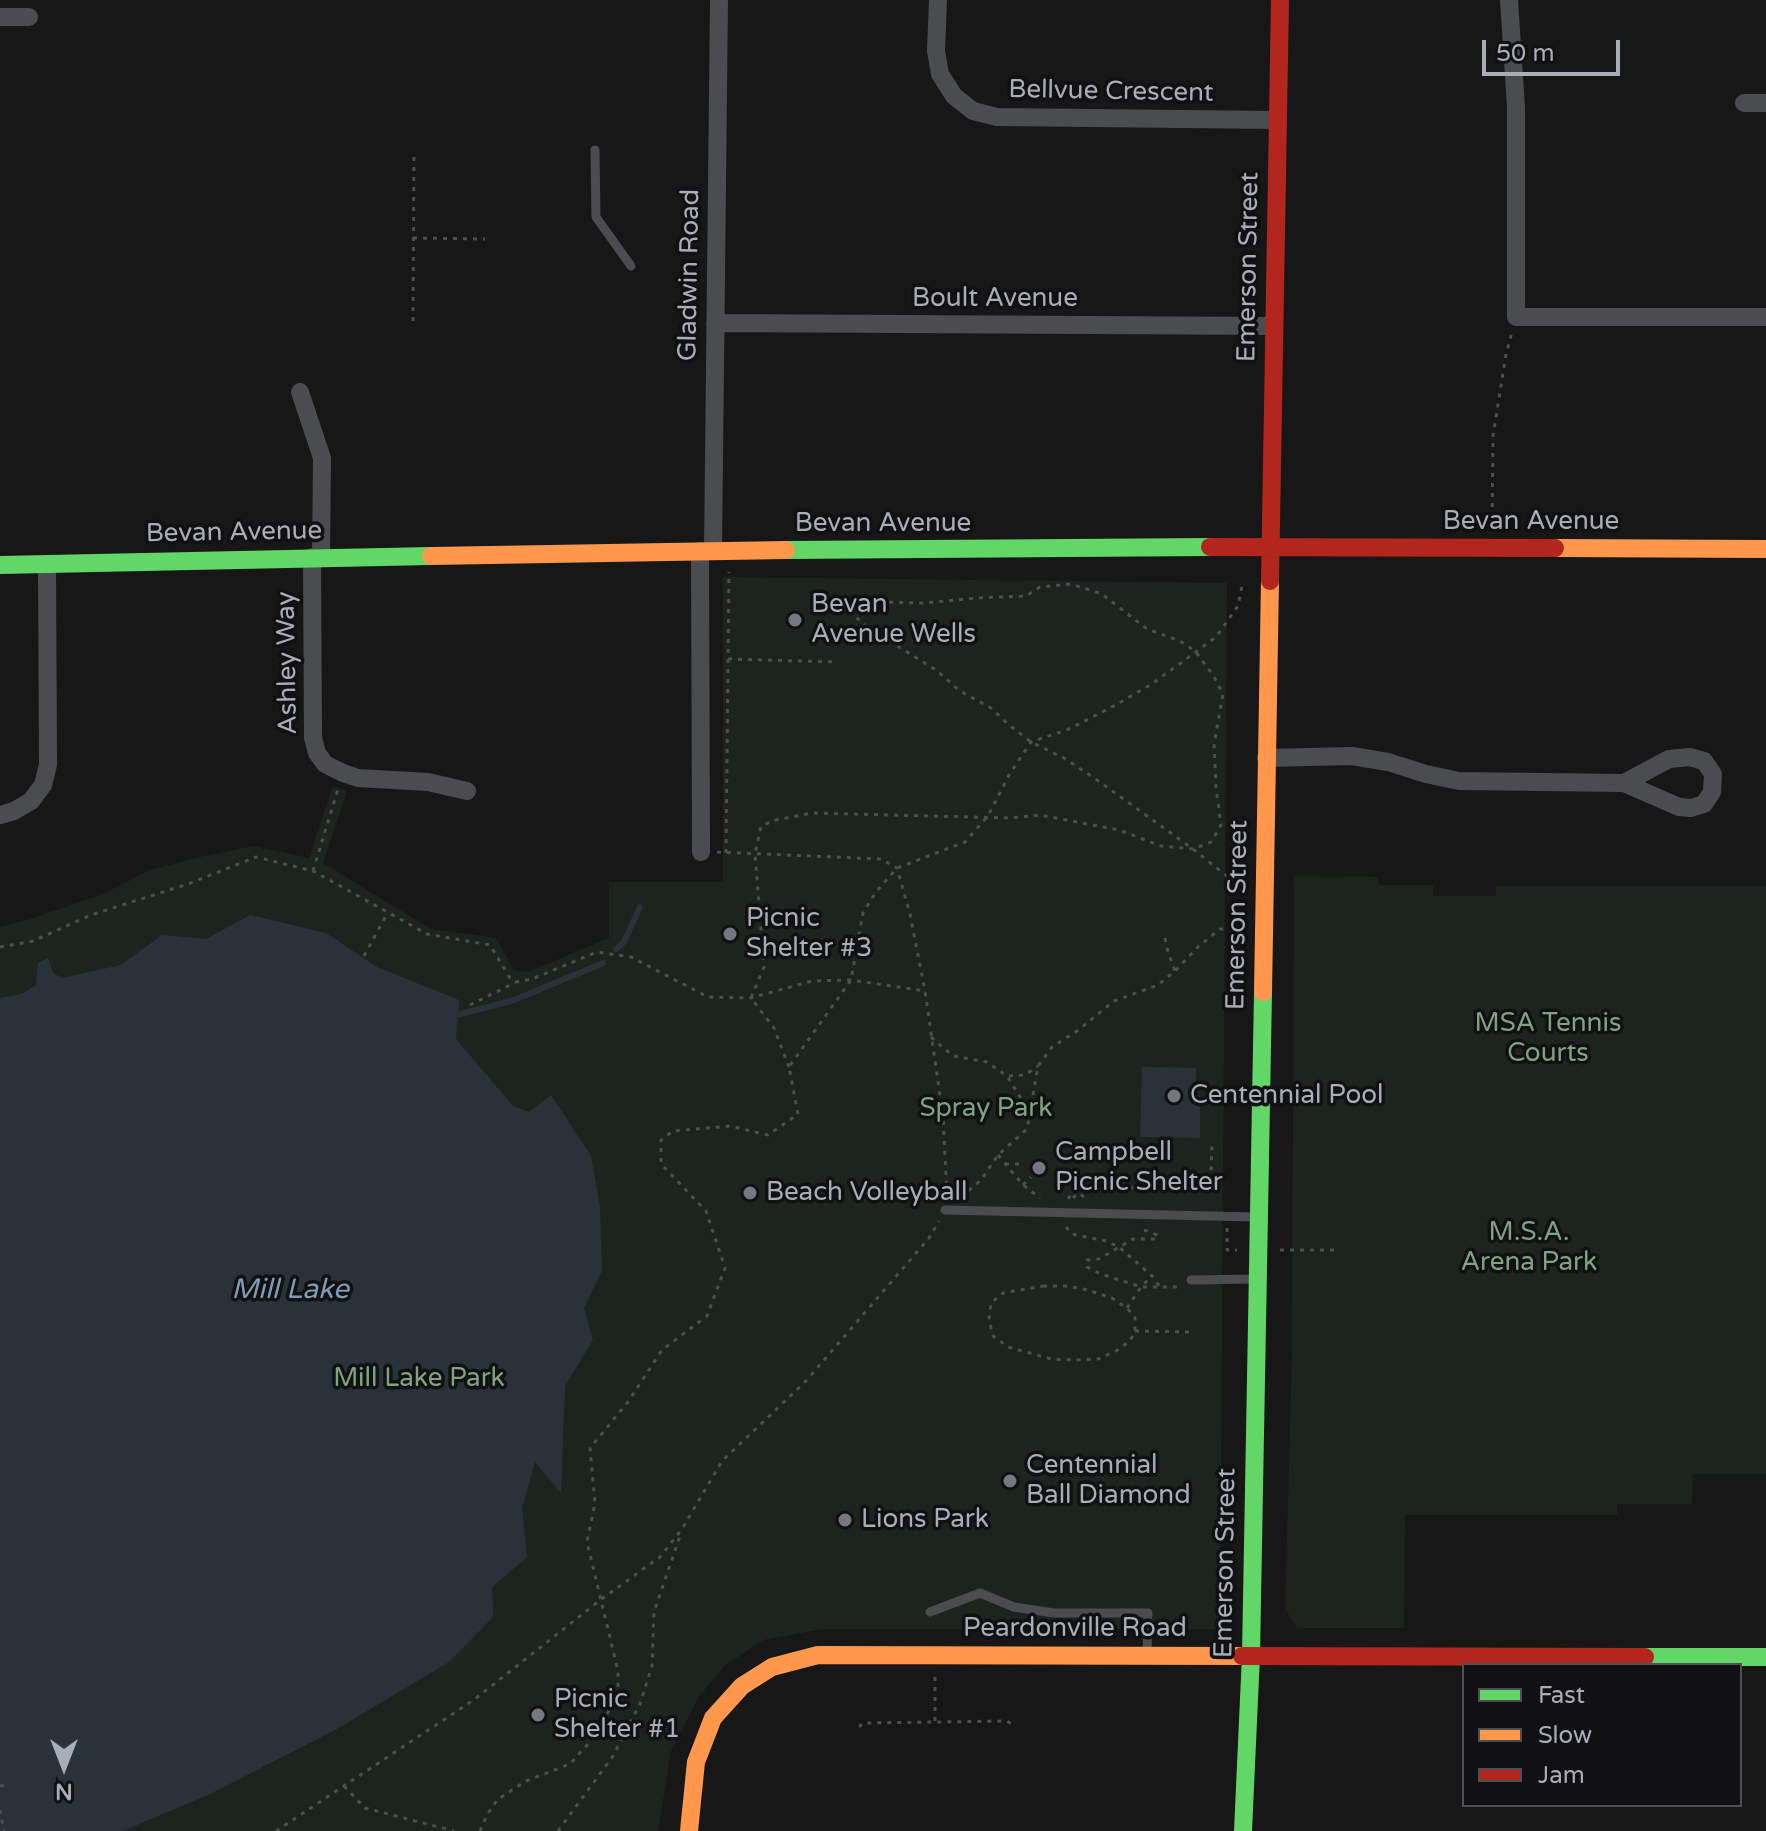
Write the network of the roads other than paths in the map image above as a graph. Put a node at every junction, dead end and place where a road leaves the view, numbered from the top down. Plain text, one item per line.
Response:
1 (719, 0) edge
2 (938, 0) edge
3 (1280, 0) edge
4 (1509, 0) edge
5 (0, 17) edge
6 (29, 17) dead end
7 (1744, 103) dead end
8 (1766, 103) edge
9 (1277, 120) junction
10 (595, 150) dead end
11 (631, 266) dead end
12 (1766, 317) edge
13 (715, 323) junction
14 (1274, 326) junction
15 (300, 392) dead end
16 (1270, 547) junction
17 (1766, 549) edge
18 (714, 551) junction
19 (317, 557) junction
20 (47, 564) junction
21 (0, 565) edge
22 (1266, 758) junction
23 (1624, 783) dead end
24 (467, 791) dead end
25 (0, 815) edge
26 (701, 852) dead end
27 (945, 1210) road end
28 (1259, 1217) junction
29 (1257, 1279) junction
30 (1191, 1280) dead end
31 (930, 1612) dead end
32 (1147, 1655) junction
33 (1251, 1655) junction
34 (1766, 1657) edge
35 (689, 1831) edge
36 (1243, 1831) edge

1 - 13 street, Gladwin Road
2 - 9 street, Bellvue Crescent
3 - 9 main road, Emerson Street
4 - 12 street
5 - 6 street
7 - 8 street
9 - 14 main road, Emerson Street
10 - 11 lane
13 - 14 street, Boult Avenue
13 - 18 street, Gladwin Road
14 - 16 main road, Emerson Street
15 - 19 street, Ashley Way
16 - 17 main road, Bevan Avenue
16 - 18 main road, Bevan Avenue
16 - 22 main road, Emerson Street
18 - 19 main road, Bevan Avenue
18 - 26 street, Gladwin Road
19 - 20 main road, Bevan Avenue
19 - 24 street, Ashley Way
20 - 21 main road, Bevan Avenue
20 - 25 street
22 - 23 street
22 - 28 main road, Emerson Street
27 - 28 lane
28 - 29 main road, Emerson Street
29 - 30 lane
29 - 33 main road, Emerson Street
31 - 32 lane
32 - 33 main road, Peardonville Road
32 - 35 main road, Peardonville Road
33 - 34 main road, Peardonville Road
33 - 36 main road, Emerson Street

